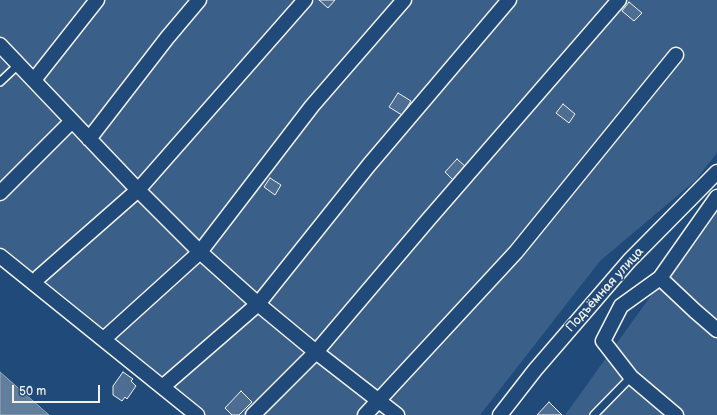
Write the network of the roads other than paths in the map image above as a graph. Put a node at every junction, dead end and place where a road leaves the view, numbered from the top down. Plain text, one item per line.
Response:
1 (97, 0) edge
2 (199, 0) edge
3 (305, 0) edge
4 (404, 0) edge
5 (509, 0) edge
6 (619, 0) edge
7 (0, 45) edge
8 (676, 55) dead end
9 (18, 65) junction
10 (34, 80) junction
11 (0, 82) edge
12 (72, 121) junction
13 (89, 139) junction
14 (717, 172) edge
15 (138, 190) junction
16 (0, 193) edge
17 (717, 197) edge
18 (200, 252) junction
19 (0, 256) edge
20 (39, 277) dead end
21 (660, 278) junction
22 (258, 304) junction
23 (717, 330) edge
24 (106, 337) dead end
25 (316, 352) junction
26 (631, 377) junction
27 (167, 383) dead end
28 (379, 400) junction
29 (197, 415) edge
30 (253, 415) edge
31 (365, 415) edge
32 (397, 415) edge
33 (500, 415) edge
34 (594, 415) edge
35 (676, 415) edge

1 - 10 street
2 - 13 street
3 - 15 street
4 - 18 street
5 - 22 street
6 - 25 street
7 - 9 street
8 - 28 street
9 - 10 street
9 - 11 lane
10 - 12 street
12 - 13 street
12 - 16 street
13 - 15 street
14 - 33 street, Подъёмная улица
15 - 18 street
15 - 20 street
17 - 21 street
18 - 22 street
18 - 24 street
19 - 29 street
21 - 23 street
21 - 26 street
22 - 25 street
22 - 27 street
25 - 28 street
25 - 30 street
26 - 34 lane
26 - 35 street
28 - 31 street
28 - 32 street

